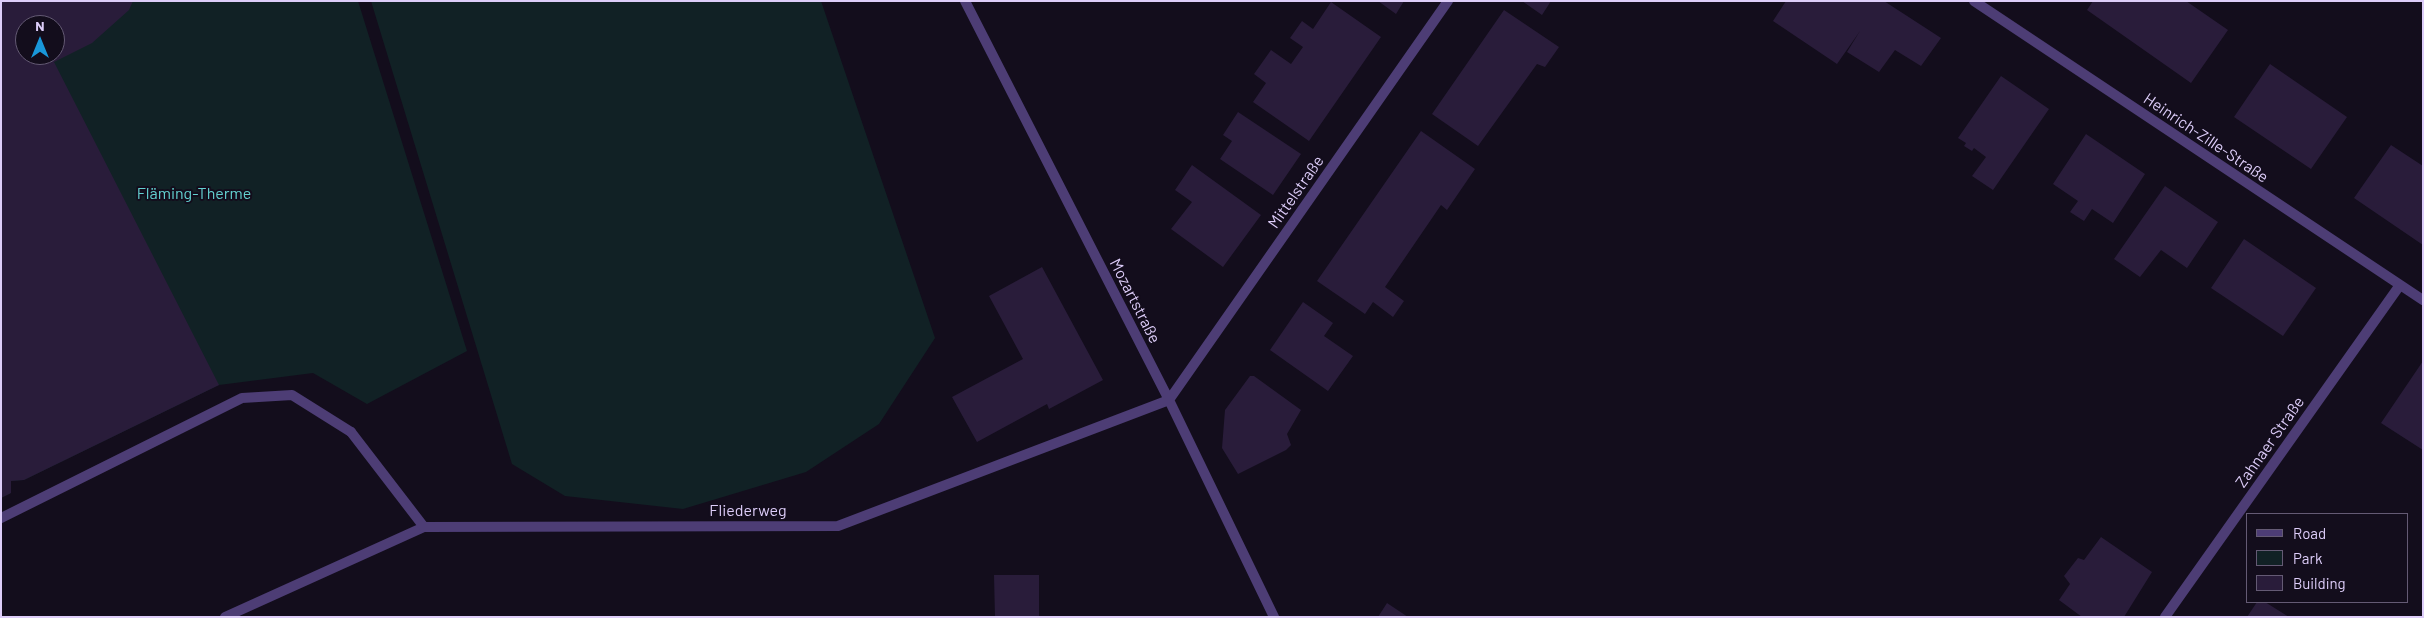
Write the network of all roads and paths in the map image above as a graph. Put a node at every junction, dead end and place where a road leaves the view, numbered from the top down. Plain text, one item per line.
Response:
1 (965, 1) edge
2 (1448, 1) edge
3 (1974, 1) edge
4 (2400, 285) junction
5 (2423, 300) edge
6 (1169, 400) junction
7 (1, 518) edge
8 (424, 527) junction
9 (225, 617) edge
10 (1274, 617) edge
11 (2165, 617) edge

1 - 6 street, Mozartstraße
2 - 6 street, Mittelstraße
3 - 4 street, Heinrich-Zille-Straße
4 - 5 street, Heinrich-Zille-Straße
4 - 11 street, Zahnaer Straße
6 - 8 street, Fliederweg
6 - 10 street, Mozartstraße
7 - 8 street
8 - 9 street

